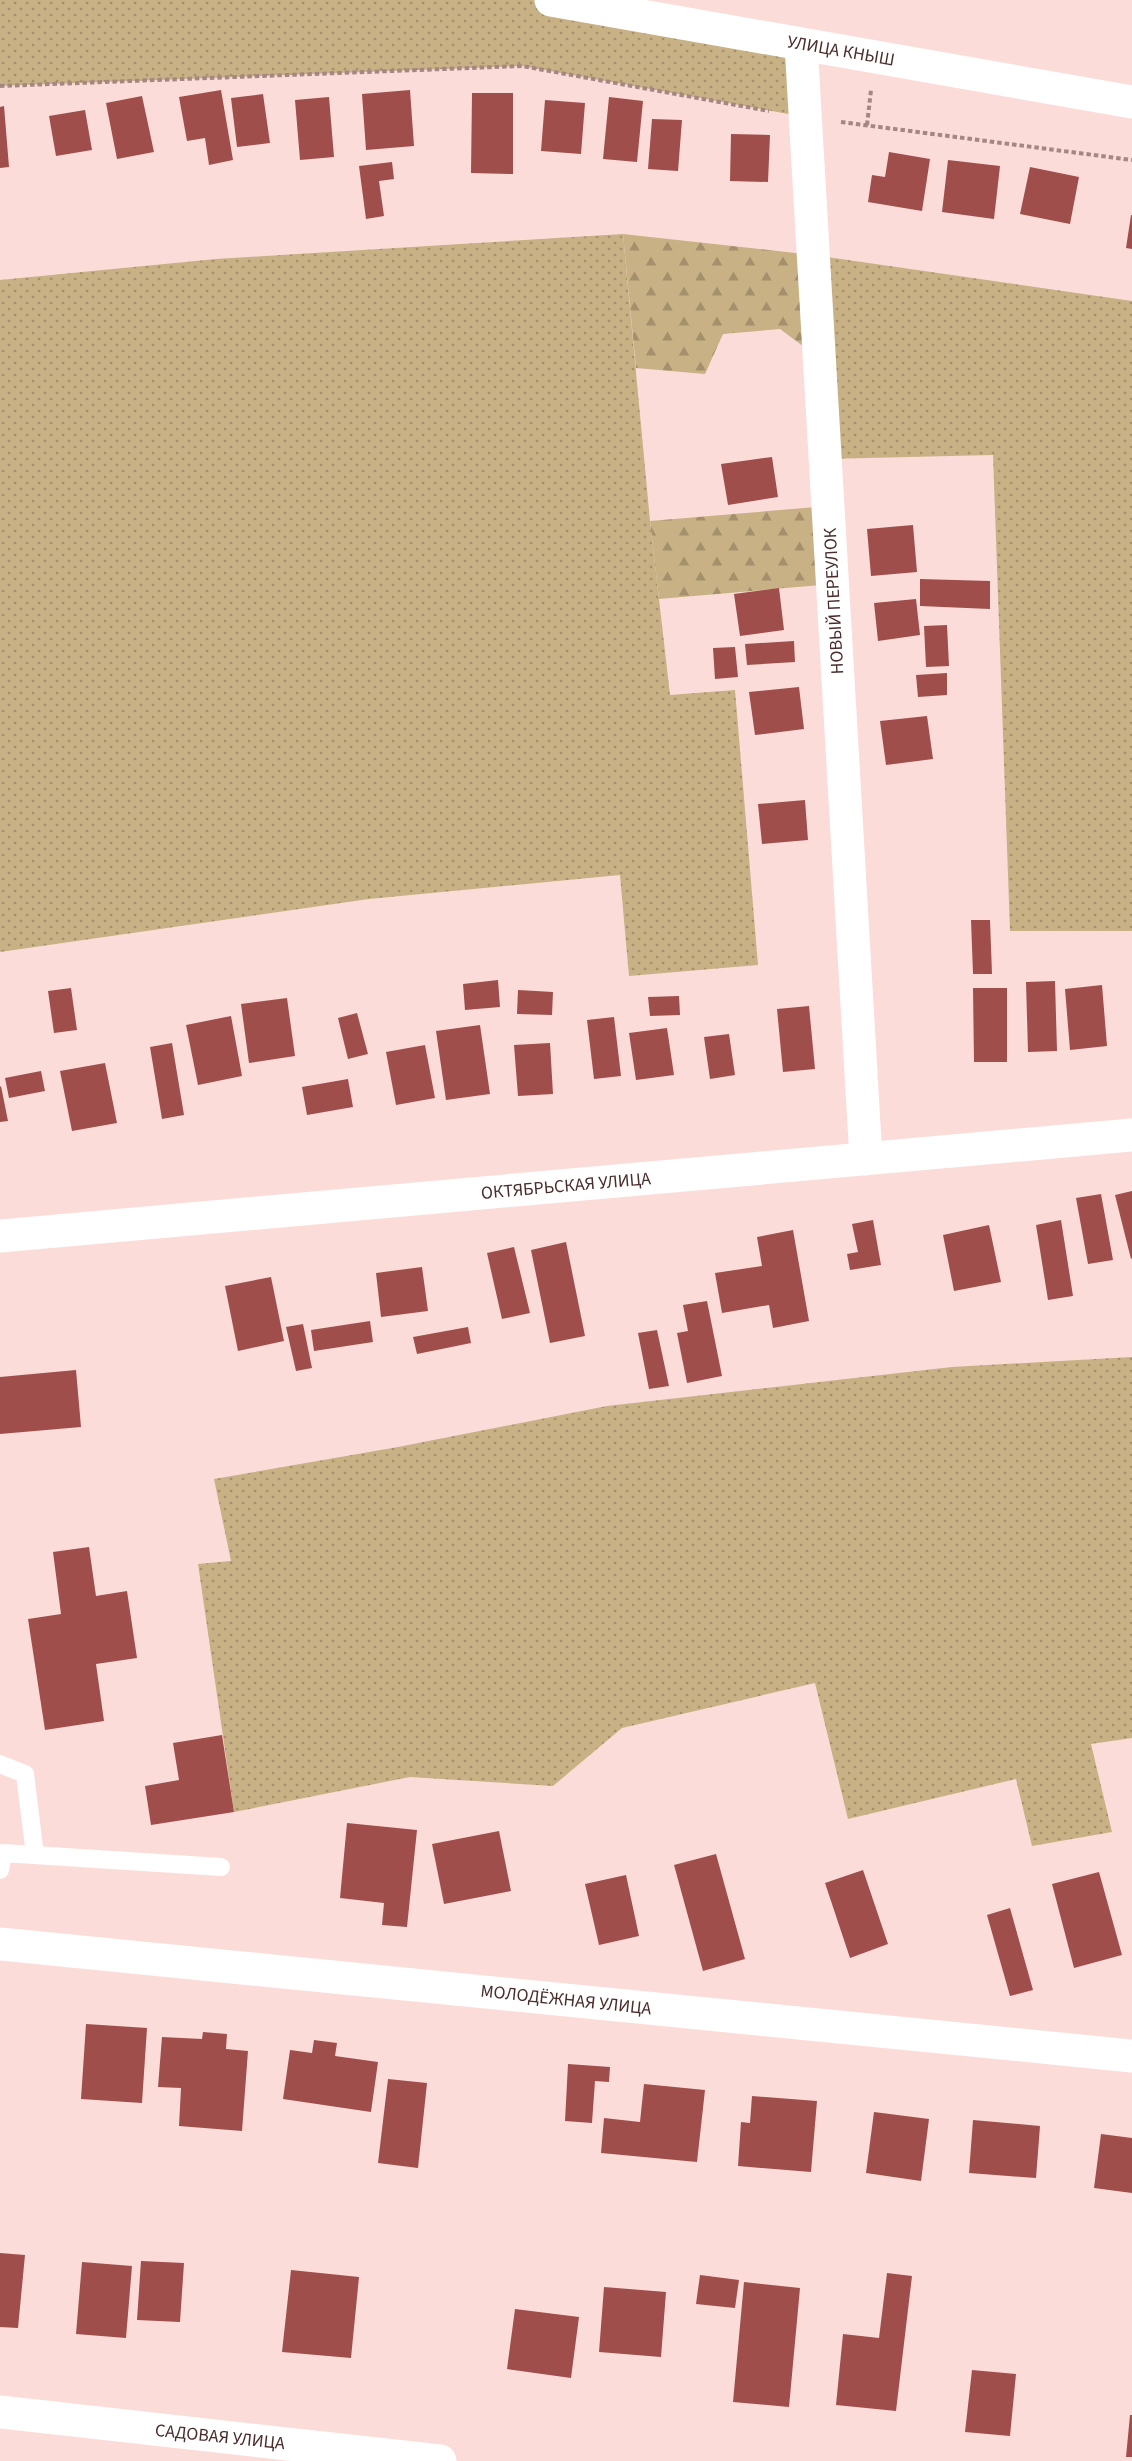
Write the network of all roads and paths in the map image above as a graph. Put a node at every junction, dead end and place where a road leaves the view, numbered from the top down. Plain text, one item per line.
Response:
1 (551, 0) edge
2 (801, 44) junction
3 (0, 87) edge
4 (1132, 102) edge
5 (805, 117) junction
6 (1132, 160) edge
7 (1132, 1135) edge
8 (866, 1159) junction
9 (0, 1236) edge
10 (0, 1764) edge
11 (35, 1855) junction
12 (221, 1867) dead end
13 (0, 1870) edge
14 (0, 1944) edge
15 (1132, 2056) edge
16 (0, 2412) edge
17 (440, 2461) edge

1 - 2 street, УЛИЦА КНЫШ
2 - 4 street, УЛИЦА КНЫШ
2 - 5 street, НОВЫЙ ПЕРЕУЛОК
3 - 5 path
5 - 6 path
5 - 8 street, НОВЫЙ ПЕРЕУЛОК
7 - 8 street, ОКТЯБРЬСКАЯ УЛИЦА
8 - 9 street, ОКТЯБРЬСКАЯ УЛИЦА
10 - 11 lane
11 - 12 lane
11 - 13 lane
14 - 15 street, МОЛОДЁЖНАЯ УЛИЦА
16 - 17 street, САДОВАЯ УЛИЦА

